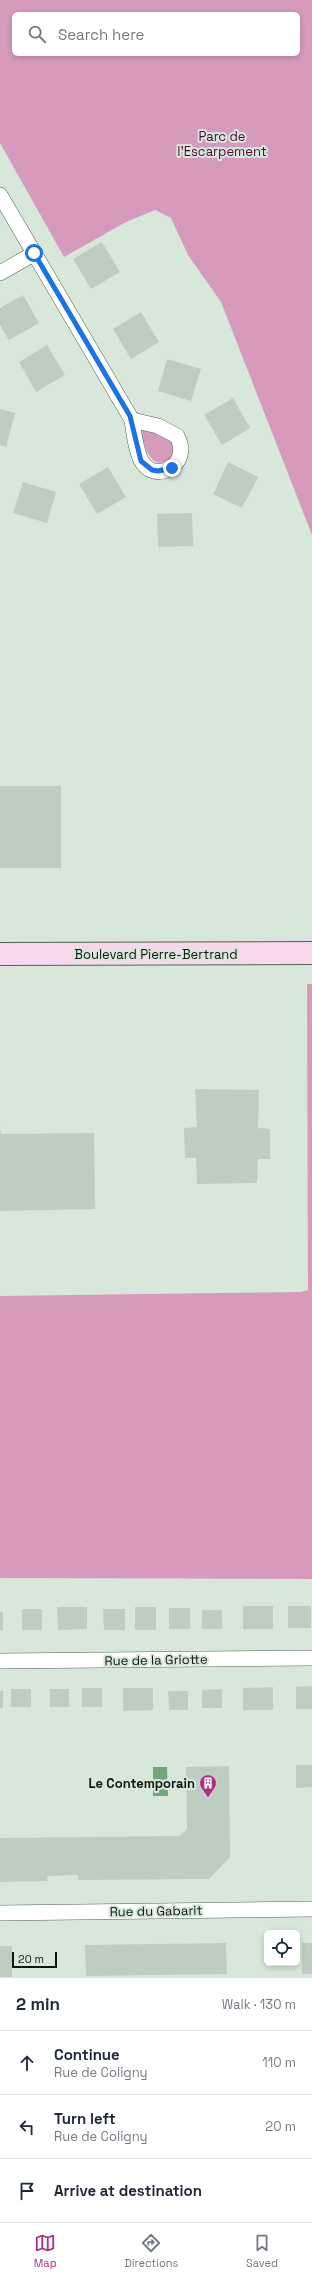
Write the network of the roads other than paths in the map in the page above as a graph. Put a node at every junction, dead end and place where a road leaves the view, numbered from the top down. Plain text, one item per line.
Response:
1 (0, 195) edge
2 (34, 253) junction
3 (0, 273) edge
4 (132, 420) dead end
5 (312, 953) edge
6 (0, 954) edge
7 (312, 1658) edge
8 (0, 1661) edge
9 (312, 1909) edge
10 (0, 1913) edge

1 - 2 street
2 - 3 street
2 - 4 street
5 - 6 main road, Boulevard Pierre-Bertrand
7 - 8 street, Rue de la Griotte
9 - 10 street, Rue du Gabarit

